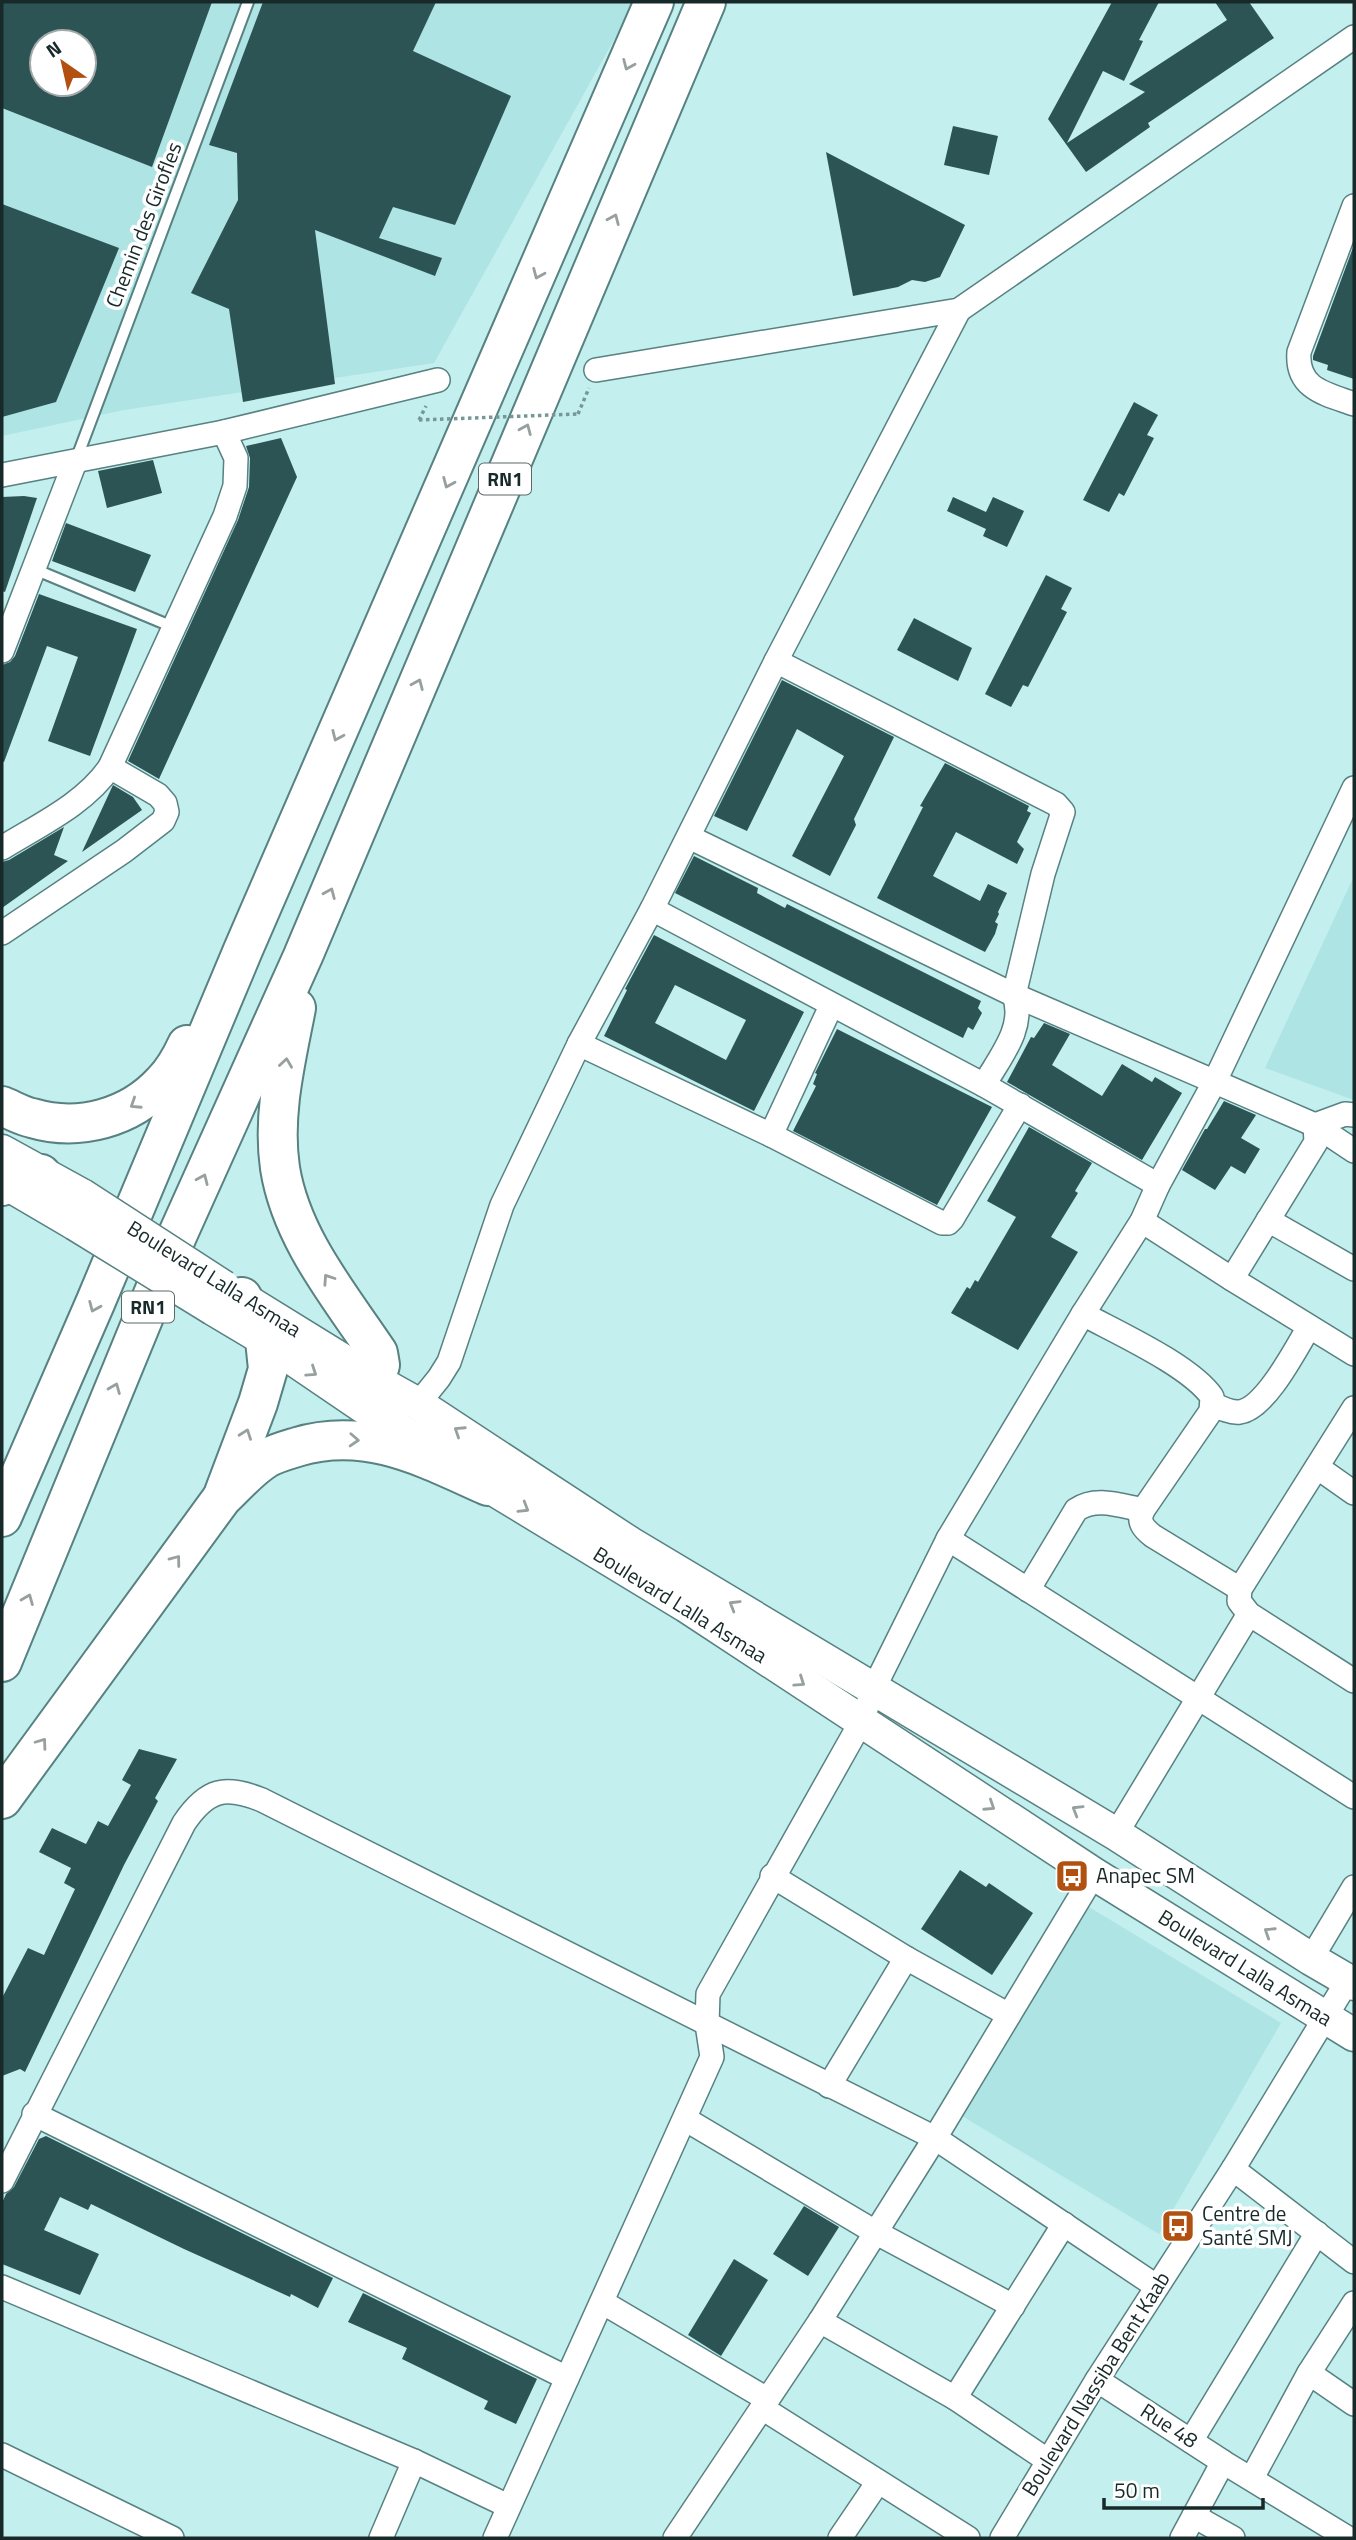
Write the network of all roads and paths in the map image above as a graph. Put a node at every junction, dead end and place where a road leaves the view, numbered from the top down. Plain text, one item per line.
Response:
1 (248, 2) edge
2 (654, 2) edge
3 (706, 2) edge
4 (1354, 37) edge
5 (1354, 206) edge
6 (959, 310) junction
7 (596, 370) joint
8 (438, 380) dead end
9 (1354, 404) edge
10 (419, 420) dead end
11 (225, 432) junction
12 (75, 462) junction
13 (2, 475) edge
14 (34, 569) junction
15 (173, 627) junction
16 (3, 644) edge
17 (776, 661) junction
18 (110, 767) junction
19 (1354, 788) edge
20 (689, 837) junction
21 (3, 845) edge
22 (652, 909) junction
23 (2, 933) edge
24 (243, 950) junction
25 (303, 956) junction
26 (1014, 995) junction
27 (831, 1006) junction
28 (579, 1044) junction
29 (1215, 1081) junction
30 (985, 1085) junction
31 (1020, 1105) junction
32 (2, 1106) edge
33 (1354, 1115) edge
34 (1315, 1125) junction
35 (771, 1135) junction
36 (1354, 1151) edge
37 (11, 1175) edge
38 (1158, 1185) junction
39 (1268, 1220) junction
40 (1142, 1221) junction
41 (1354, 1269) edge
42 (1232, 1279) junction
43 (226, 1298) junction
44 (1083, 1314) junction
45 (1309, 1327) junction
46 (265, 1340) junction
47 (1354, 1354) edge
48 (369, 1393) junction
49 (418, 1404) junction
50 (1213, 1404) junction
51 (1354, 1408) edge
52 (1317, 1467) junction
53 (488, 1486) junction
54 (1354, 1493) edge
55 (222, 1498) junction
56 (1143, 1510) junction
57 (2, 1517) edge
58 (948, 1539) junction
59 (1240, 1589) junction
60 (1028, 1590) junction
61 (1249, 1614) junction
62 (2, 1662) edge
63 (1354, 1681) edge
64 (874, 1688) junction
65 (1198, 1698) junction
66 (860, 1722) junction
67 (1354, 1797) edge
68 (2, 1799) edge
69 (1116, 1834) junction
70 (1094, 1874) junction
71 (772, 1876) junction
72 (1354, 1887) edge
73 (906, 1958) junction
74 (1311, 1959) junction
75 (1351, 1982) edge
76 (1009, 2015) junction
77 (1324, 2017) junction
78 (706, 2024) junction
79 (1354, 2035) edge
80 (829, 2086) junction
81 (34, 2114) junction
82 (685, 2119) junction
83 (935, 2138) junction
84 (1233, 2169) junction
85 (2, 2180) edge
86 (1064, 2224) junction
87 (875, 2232) junction
88 (1317, 2233) junction
89 (1354, 2262) edge
90 (1156, 2286) junction
91 (2, 2287) edge
92 (602, 2302) junction
93 (1354, 2303) edge
94 (1013, 2306) junction
95 (820, 2321) junction
96 (1309, 2373) junction
97 (567, 2378) junction
98 (1097, 2380) junction
99 (956, 2398) junction
100 (764, 2404) junction
101 (1354, 2404) edge
102 (1191, 2441) junction
103 (2, 2455) edge
104 (414, 2460) junction
105 (1047, 2460) junction
106 (1223, 2462) junction
107 (1252, 2478) junction
108 (878, 2482) junction
109 (508, 2506) junction
110 (1194, 2516) junction
111 (1006, 2537) edge
112 (172, 2538) edge
113 (381, 2538) edge
114 (496, 2538) edge
115 (675, 2538) edge
116 (840, 2538) edge
117 (968, 2538) edge
118 (1182, 2538) edge
119 (1233, 2538) edge
120 (1348, 2538) edge

1 - 12 lane, Chemin des Girofles
2 -> 24 highway, RN1
25 -> 3 highway, RN1
4 - 6 street
5 - 9 street
6 - 7 street
6 - 17 street
7 - 10 path, bridge
8 - 11 street
11 - 12 street
11 - 15 street
12 - 13 street
12 - 14 street
14 - 15 lane
14 - 16 street
15 - 18 street
17 - 20 street
17 - 26 street
18 - 21 street
18 - 23 street
19 - 29 street
20 - 22 street
20 - 26 street
22 - 27 street
22 - 28 street
24 -> 32 highway
24 -> 57 highway, RN1
48 -> 25 highway
62 -> 25 highway, RN1
26 - 29 street
26 - 30 street
27 - 30 street
27 - 35 street
28 - 35 street
28 - 49 street
29 - 34 street
29 - 38 street
30 - 31 street
31 - 35 street
31 - 38 street
33 - 34 street
34 - 36 street
34 - 39 street
37 - 43 main road, Boulevard Lalla Asmaa, bridge
38 - 40 street
39 - 41 street
39 - 42 street
40 - 42 street
40 - 44 street
42 - 45 street
43 - 46 highway
43 - 48 main road, Boulevard Lalla Asmaa
44 - 50 street
44 - 58 street
45 - 47 street
45 - 50 street
46 -> 48 main road, Boulevard Lalla Asmaa
55 -> 46 highway
48 - 49 main road, Boulevard Lalla Asmaa
48 - 53 main road, Boulevard Lalla Asmaa
64 -> 49 main road, Boulevard Lalla Asmaa
50 - 56 street
51 - 52 street
52 - 54 street
52 - 59 street
55 -> 53 highway
53 -> 66 main road, Boulevard Lalla Asmaa
68 -> 55 highway
56 - 59 street
56 - 60 street
58 - 60 street
58 - 64 street
59 - 61 street
60 - 65 street
61 - 63 street
61 - 65 street
64 - 66 street
69 -> 64 main road, Boulevard Lalla Asmaa
65 - 67 street
65 - 69 street
66 -> 70 main road, Boulevard Lalla Asmaa
66 - 71 street
74 -> 69 main road, Boulevard Lalla Asmaa
70 - 76 street
70 - 77 main road, Boulevard Lalla Asmaa
71 - 73 street
71 - 78 street
72 - 74 street
73 - 76 street
73 - 80 street
74 - 75 main road, Boulevard Lalla Asmaa
75 - 77 street, Boulevard Nassiba Bent Kaab
76 - 83 street
77 - 79 main road, Boulevard Lalla Asmaa
77 - 84 street, Boulevard Nassiba Bent Kaab
78 - 80 street
78 - 81 street
78 - 82 street
80 - 83 street
81 - 85 street
81 - 97 street
82 - 87 street
82 - 92 street
83 - 86 street
83 - 87 street
84 - 88 street
84 - 90 street, Boulevard Nassiba Bent Kaab
86 - 90 street
86 - 94 street
87 - 94 street
87 - 95 street
88 - 89 street
88 - 102 street
90 - 98 street, Boulevard Nassiba Bent Kaab
91 - 104 street
92 - 97 street
92 - 100 street
93 - 96 street
94 - 99 street
95 - 99 street
95 - 100 street
96 - 101 street
96 - 107 street
97 - 109 street
98 - 102 street, Rue 48
98 - 105 street, Boulevard Nassiba Bent Kaab
99 - 105 street
100 - 108 street
100 - 115 street
102 - 106 street, Rue 48
103 - 112 street
104 - 109 street
104 - 113 street
105 - 111 street, Boulevard Nassiba Bent Kaab
106 - 107 street, Rue 48
106 - 110 street
107 - 120 street, Rue 48
108 - 116 street
108 - 117 street
109 - 114 street
110 - 118 street
110 - 119 street

